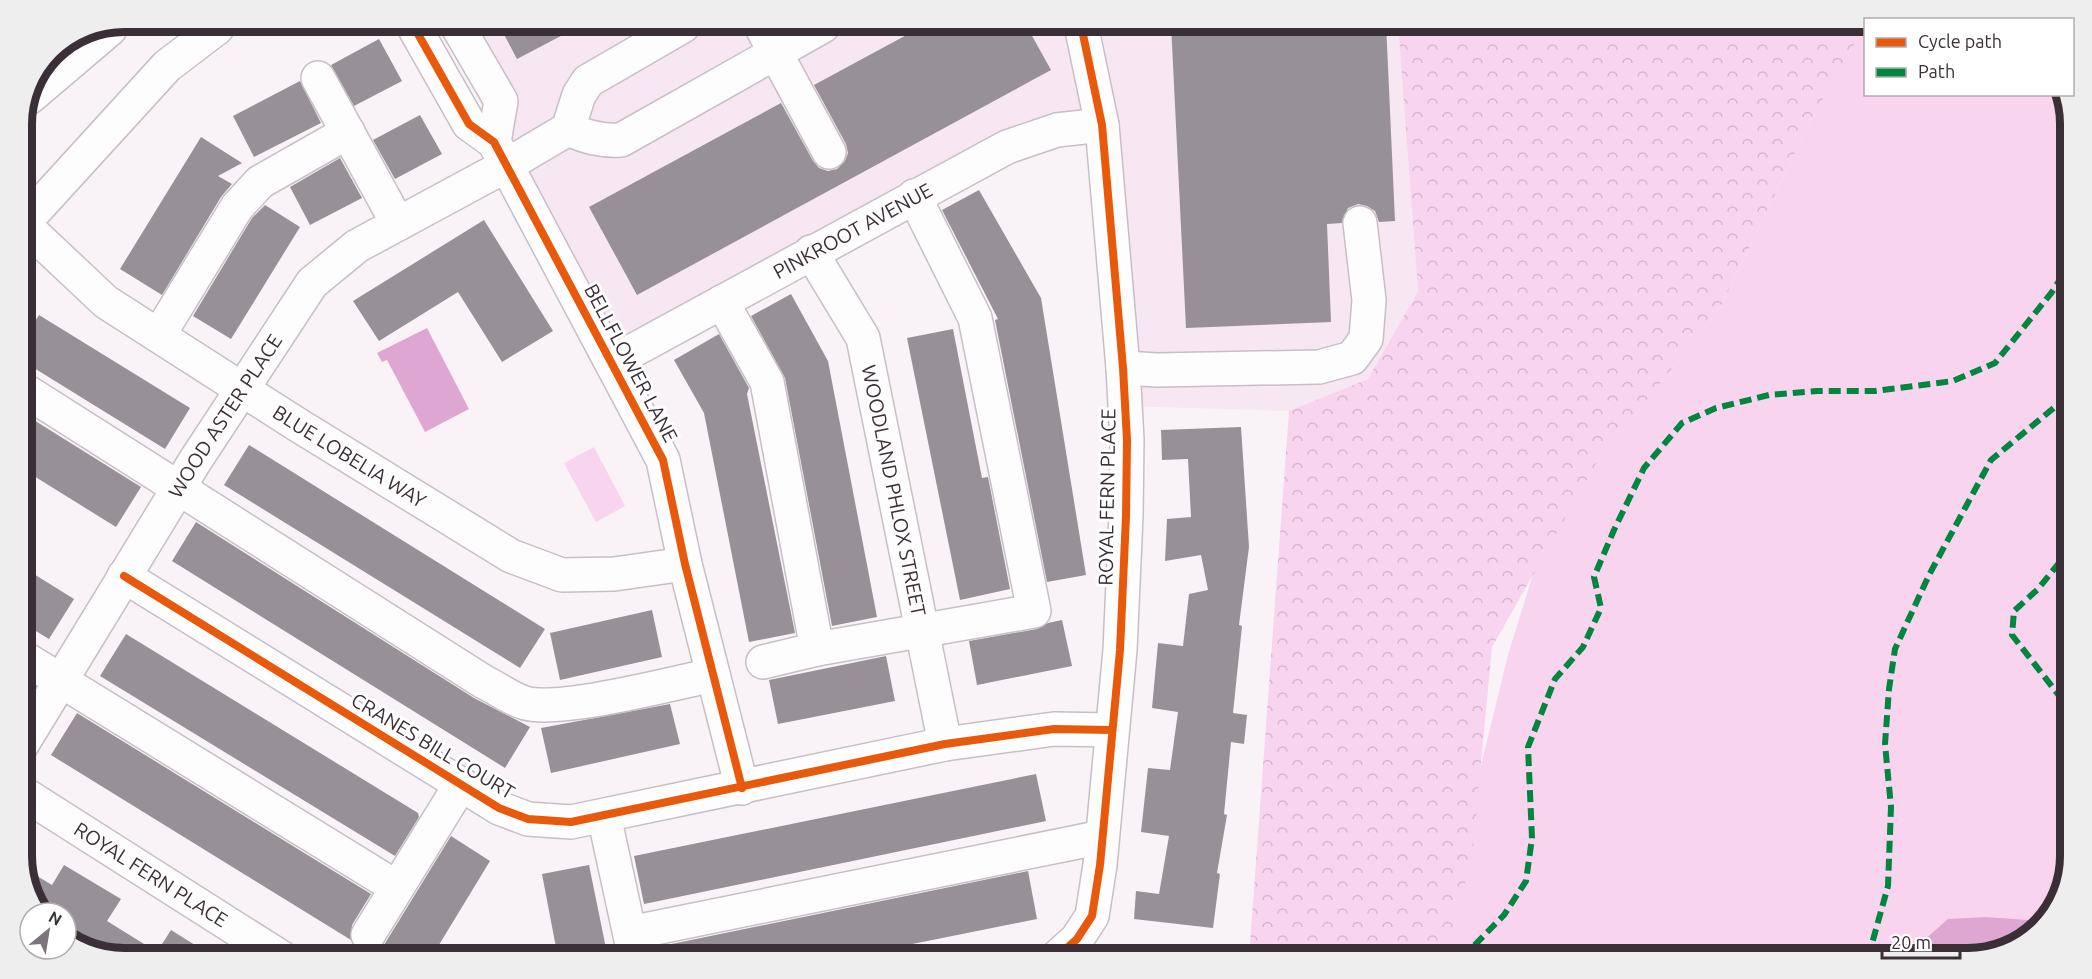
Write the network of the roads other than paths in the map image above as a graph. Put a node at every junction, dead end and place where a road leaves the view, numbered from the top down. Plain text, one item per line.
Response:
1 (212, 32) edge
2 (417, 32) edge
3 (461, 32) edge
4 (673, 32) edge
5 (799, 32) edge
6 (1082, 32) edge
7 (104, 33) edge
8 (768, 40) edge
9 (318, 78) dead end
10 (37, 91) edge
11 (1102, 125) junction
12 (568, 129) junction
13 (348, 132) junction
14 (828, 152) dead end
15 (500, 154) junction
16 (914, 196) junction
17 (32, 213) edge
18 (1360, 223) dead end
19 (398, 224) junction
20 (32, 234) edge
21 (811, 252) junction
22 (722, 302) junction
23 (159, 336) junction
24 (612, 362) junction
25 (1123, 368) junction
26 (242, 389) junction
27 (32, 395) edge
28 (179, 488) junction
29 (685, 564) junction
30 (124, 576) junction
31 (922, 632) junction
32 (817, 649) junction
33 (763, 662) dead end
34 (32, 663) edge
35 (713, 675) junction
36 (60, 680) junction
37 (32, 727) edge
38 (1112, 730) junction
39 (945, 744) junction
40 (461, 784) junction
41 (742, 788) junction
42 (32, 799) edge
43 (604, 816) junction
44 (1102, 837) junction
45 (396, 887) junction
46 (368, 935) dead end
47 (632, 945) edge
48 (265, 947) edge
49 (1068, 947) edge

1 - 17 street
2 - 15 street, BELLFLOWER LANE
3 - 15 street
4 - 12 street
5 - 8 street
6 - 11 street, ROYAL FERN PLACE
7 - 10 street
8 - 12 street
8 - 14 street
9 - 13 street
11 - 16 street, PINKROOT AVENUE
11 - 25 street, ROYAL FERN PLACE
12 - 15 street, WOOD ASTER PLACE
13 - 19 street
13 - 23 street
15 - 19 street, WOOD ASTER PLACE
15 - 24 street, BELLFLOWER LANE
16 - 21 street, PINKROOT AVENUE
16 - 31 street
18 - 25 street
19 - 26 street, WOOD ASTER PLACE
20 - 23 street, BLUE LOBELIA WAY
21 - 22 street, PINKROOT AVENUE
21 - 31 street, WOODLAND PHLOX STREET
22 - 24 street, PINKROOT AVENUE
22 - 32 street
23 - 26 street, BLUE LOBELIA WAY
24 - 29 street, BELLFLOWER LANE
25 - 38 street, ROYAL FERN PLACE
26 - 28 street, WOOD ASTER PLACE
26 - 29 street, BLUE LOBELIA WAY
27 - 28 street
28 - 30 street, WOOD ASTER PLACE
28 - 35 street
29 - 35 street, BELLFLOWER LANE
30 - 36 street, WOOD ASTER PLACE
30 - 40 street, CRANES BILL COURT
31 - 32 street
31 - 39 street, WOODLAND PHLOX STREET
32 - 33 street
34 - 36 street
35 - 41 street, BELLFLOWER LANE
36 - 37 street, WOOD ASTER PLACE
36 - 45 street
38 - 39 street, CRANES BILL COURT
38 - 44 street, ROYAL FERN PLACE
39 - 41 street, CRANES BILL COURT
40 - 43 street, CRANES BILL COURT
40 - 45 street
41 - 43 street, CRANES BILL COURT
42 - 48 street, ROYAL FERN PLACE
43 - 47 street
44 - 47 street
44 - 49 street, ROYAL FERN PLACE
45 - 46 street

